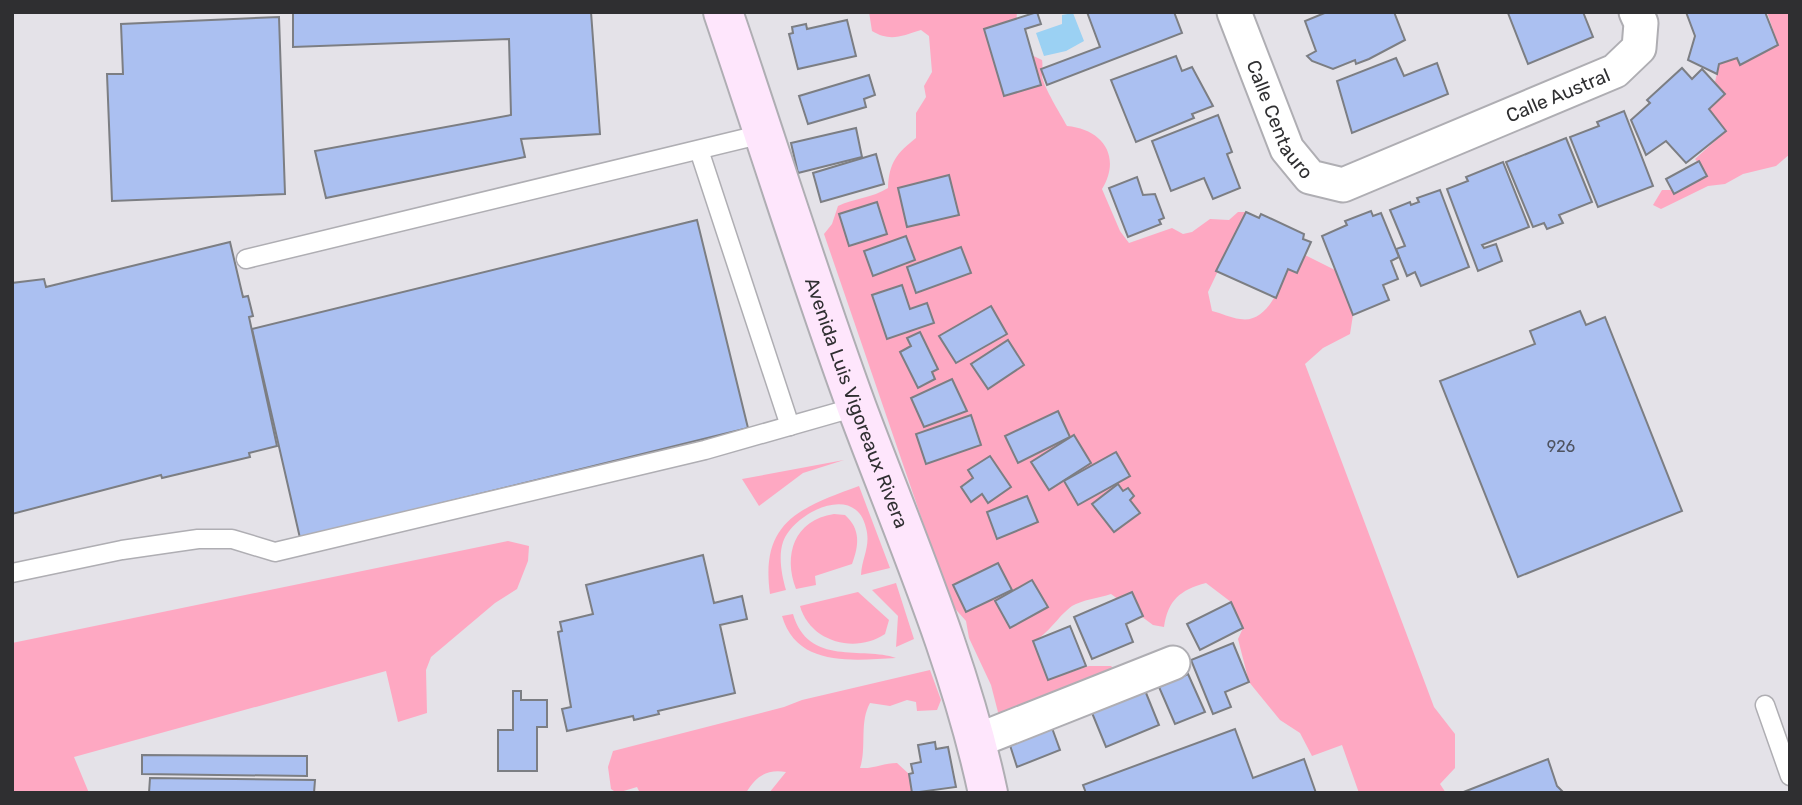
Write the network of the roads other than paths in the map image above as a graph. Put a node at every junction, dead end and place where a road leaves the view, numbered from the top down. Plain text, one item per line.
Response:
1 (723, 12) edge
2 (1234, 12) edge
3 (1636, 12) edge
4 (762, 134) junction
5 (1437, 147) joint
6 (699, 150) junction
7 (246, 259) dead end
8 (856, 407) junction
9 (790, 426) junction
10 (12, 573) edge
11 (1173, 663) dead end
12 (1765, 705) dead end
13 (976, 741) junction
14 (1790, 776) edge
15 (988, 793) edge

1 - 4 main road, Avenida Luis Vigoreaux Rivera
2 - 5 street, Calle Centauro
3 - 5 street, Calle Austral
4 - 6 lane
4 - 8 main road, Avenida Luis Vigoreaux Rivera
6 - 7 lane
6 - 9 lane
8 - 9 lane
8 - 13 main road, Avenida Luis Vigoreaux Rivera
9 - 10 lane
11 - 13 street
12 - 14 lane
13 - 15 main road, Avenida Luis Vigoreaux Rivera

